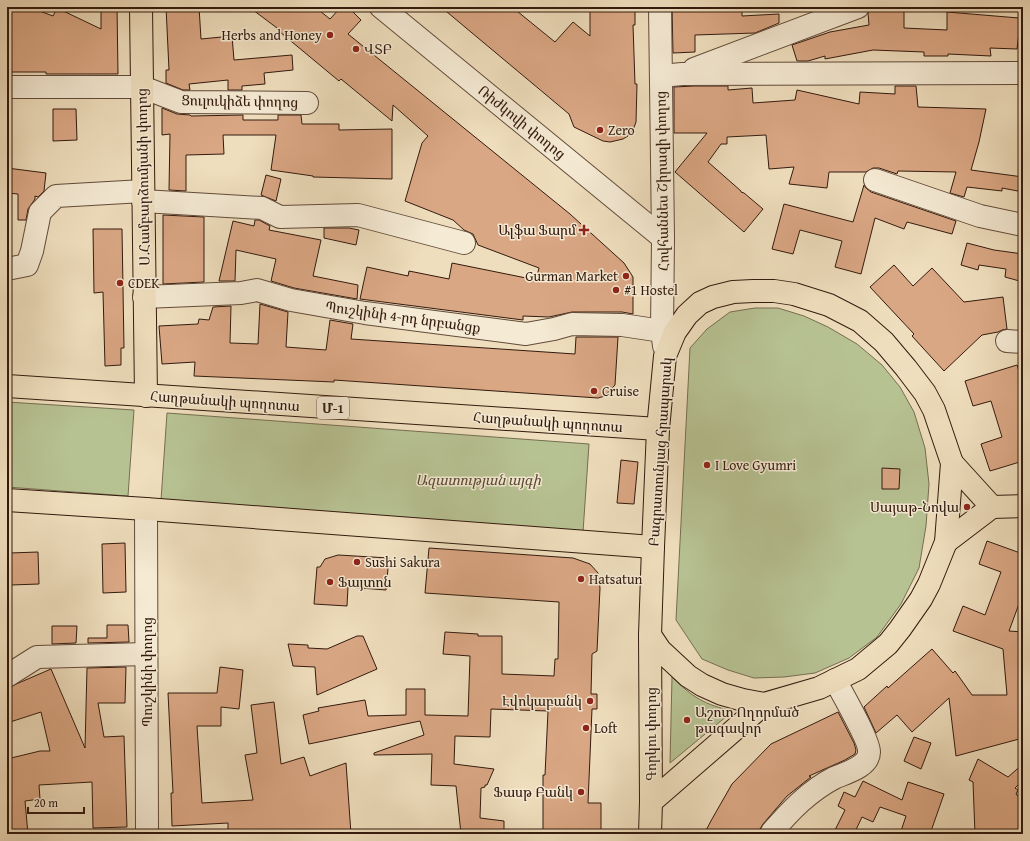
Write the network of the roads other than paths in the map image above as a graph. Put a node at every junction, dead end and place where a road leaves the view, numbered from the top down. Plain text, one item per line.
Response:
1 (141, 7) edge
2 (381, 7) edge
3 (660, 7) edge
4 (858, 7) edge
5 (1023, 73) edge
6 (671, 75) junction
7 (7, 87) edge
8 (142, 88) junction
9 (307, 103) dead end
10 (875, 180) dead end
11 (143, 196) junction
12 (1023, 225) edge
13 (663, 238) junction
14 (464, 243) dead end
15 (7, 269) edge
16 (144, 296) junction
17 (662, 331) junction
18 (664, 356) junction
19 (7, 386) edge
20 (146, 396) junction
21 (658, 429) junction
22 (952, 463) junction
23 (7, 500) edge
24 (992, 506) junction
25 (1023, 506) edge
26 (146, 509) junction
27 (946, 542) junction
28 (653, 547) junction
29 (650, 635) junction
30 (146, 654) junction
31 (7, 676) edge
32 (835, 680) junction
33 (764, 704) junction
34 (651, 802) junction
35 (772, 832) dead end
36 (147, 834) edge
37 (650, 834) edge

1 - 8 main road, Ս.Համբարձումյանի փողոց
2 - 13 street, Ռիժկովի փողոց
3 - 6 street, Հովհաննես Շիրազի փողոց
4 - 6 street
5 - 6 street
6 - 13 street, Հովհաննես Շիրազի փողոց
7 - 8 street, Ցուլուկիձե փողոց
8 - 9 street, Ցուլուկիձե փողոց
8 - 11 main road, Ս.Համբարձումյանի փողոց
10 - 12 street
11 - 14 street
11 - 15 street
11 - 16 main road, Ս.Համբարձումյանի փողոց
13 - 17 street, Հովհաննես Շիրազի փողոց
16 - 17 street, Պուշկինի 4-րդ նրբանցք
16 - 20 main road, Ս.Համբարձումյանի փողոց
17 - 18 street, Հովհաննես Շիրազի փողոց
18 - 21 main road, Բագրատունյաց հրապարակ
18 - 22 main road, Բագրատունյաց հրապարակ
19 - 20 main road, Հաղթանակի պողոտա / Մ-1
20 - 21 main road, Հաղթանակի պողոտա / Մ-1
21 - 28 main road, Բագրատունյաց հրապարակ
22 - 24 main road
22 - 27 main road, Բագրատունյաց հրապարակ
23 - 26 main road
24 - 25 main road
24 - 27 main road
26 - 28 main road
26 - 30 street, Պուշկինի փողոց
27 - 32 main road, Բագրատունյաց հրապարակ
28 - 29 main road, Բագրատունյաց հրապարակ
29 - 33 main road, Բագրատունյաց հրապարակ
29 - 34 main road, Գորկու փողոց
30 - 31 street
30 - 36 street, Պուշկինի փողոց
32 - 33 main road, Բագրատունյաց հրապարակ
32 - 35 street
33 - 34 main road
34 - 37 main road, Գորկու փողոց

